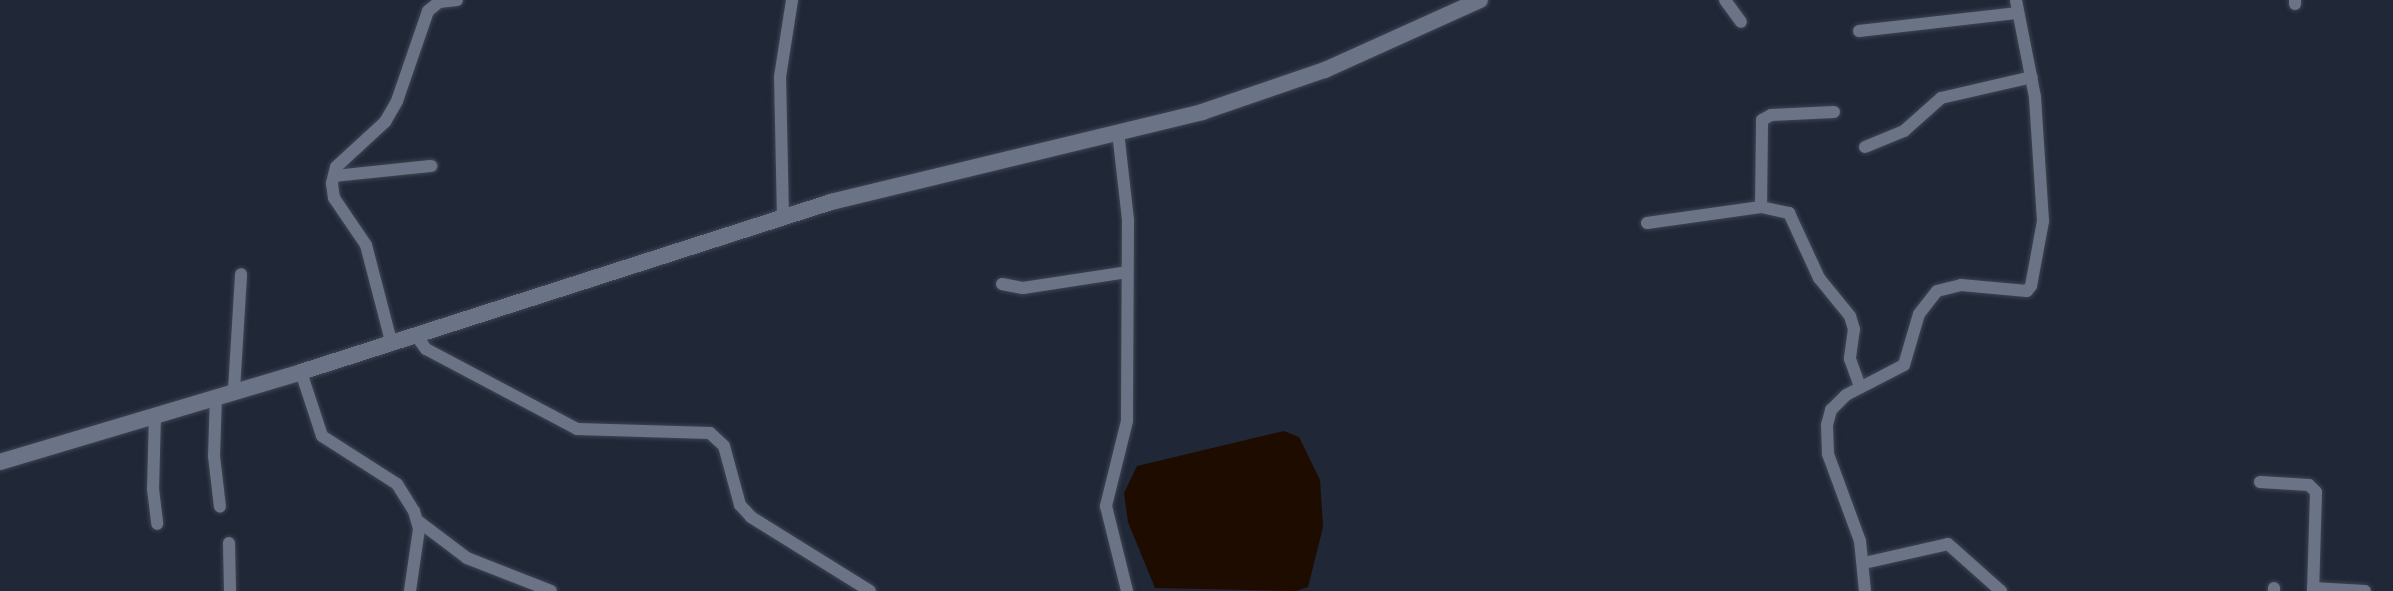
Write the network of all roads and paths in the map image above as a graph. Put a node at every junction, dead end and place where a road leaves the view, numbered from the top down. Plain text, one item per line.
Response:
1 (457, 0) edge
2 (792, 0) edge
3 (1480, 0) edge
4 (1725, 0) edge
5 (2017, 6) edge
6 (1741, 22) dead end
7 (1859, 31) dead end
8 (2032, 77) junction
9 (1834, 112) dead end
10 (1118, 132) junction
11 (1865, 147) dead end
12 (431, 166) dead end
13 (334, 176) junction
14 (1761, 207) junction
15 (783, 218) junction
16 (1647, 223) dead end
17 (1127, 272) junction
18 (241, 274) dead end
19 (1002, 284) dead end
20 (415, 334) junction
21 (391, 341) junction
22 (301, 372) junction
23 (1860, 387) junction
24 (234, 390) junction
25 (216, 396) junction
26 (155, 414) junction
27 (0, 462) edge
28 (2260, 482) dead end
29 (220, 507) dead end
30 (418, 521) junction
31 (157, 524) dead end
32 (229, 542) dead end
33 (1864, 563) junction
34 (2313, 589) edge
35 (230, 591) edge
36 (410, 591) edge
37 (551, 591) edge
38 (870, 591) edge
39 (1127, 591) edge
40 (1865, 591) edge
41 (2001, 591) edge
42 (2365, 591) edge

1 - 13 street
2 - 15 street
3 - 10 street
4 - 6 street
5 - 7 street
5 - 8 street
8 - 11 street
8 - 23 street
9 - 14 street
10 - 15 street
10 - 17 street
12 - 13 street
13 - 21 street
14 - 16 street
14 - 23 street
15 - 20 street
17 - 19 street
17 - 39 street
18 - 24 street
20 - 21 street
20 - 38 street
21 - 22 street
22 - 24 street
22 - 30 street
23 - 33 street
24 - 25 street
25 - 26 street
25 - 29 street
26 - 27 street
26 - 31 street
28 - 34 street
30 - 36 street
30 - 37 street
32 - 35 street
33 - 40 street
33 - 41 street
34 - 42 street

